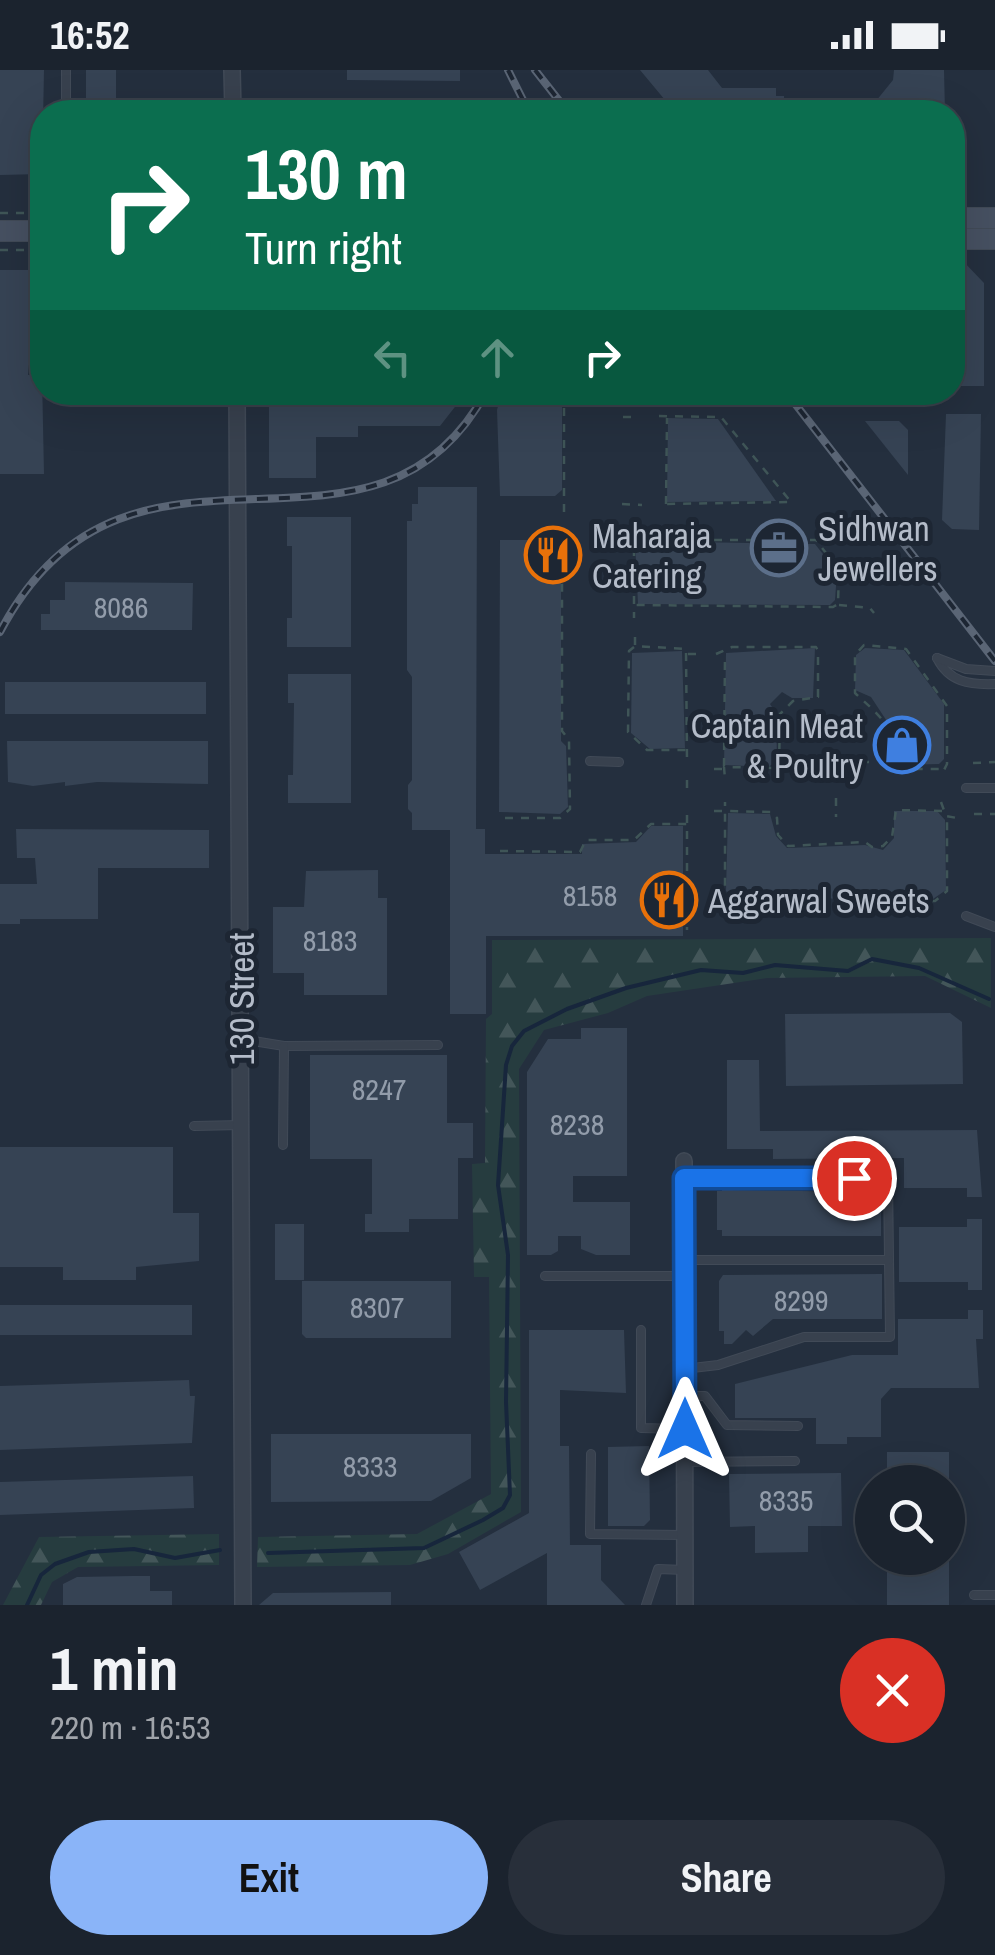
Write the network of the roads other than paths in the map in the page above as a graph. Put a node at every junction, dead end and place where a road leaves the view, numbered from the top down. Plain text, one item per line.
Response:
1 (66, 70) edge
2 (232, 70) edge
3 (66, 100) edge
4 (233, 100) edge
5 (965, 218) edge
6 (995, 218) edge
7 (0, 231) edge
8 (30, 231) edge
9 (965, 239) edge
10 (995, 240) edge
11 (237, 405) edge
12 (995, 671) edge
13 (995, 684) edge
14 (590, 761) dead end
15 (620, 762) dead end
16 (966, 788) dead end
17 (995, 788) edge
18 (966, 916) dead end
19 (995, 927) edge
20 (241, 1040) junction
21 (438, 1045) dead end
22 (284, 1046) junction
23 (194, 1126) dead end
24 (241, 1126) junction
25 (283, 1145) dead end
26 (684, 1161) dead end
27 (684, 1178) junction
28 (889, 1260) junction
29 (684, 1268) junction
30 (545, 1276) dead end
31 (641, 1330) dead end
32 (684, 1369) junction
33 (684, 1396) junction
34 (798, 1426) dead end
35 (685, 1429) junction
36 (591, 1454) dead end
37 (795, 1461) dead end
38 (685, 1462) junction
39 (685, 1534) junction
40 (685, 1570) junction
41 (974, 1594) dead end
42 (995, 1595) edge
43 (243, 1605) edge
44 (646, 1605) edge
45 (685, 1605) edge

1 - 3 lane
2 - 4 street
5 - 6 main road
7 - 8 main road
9 - 10 main road
11 - 20 street, 130 Street
12 - 13 lane
14 - 15 lane
16 - 17 lane
18 - 19 lane
20 - 22 lane
20 - 24 street, 130 Street
21 - 22 lane
22 - 25 lane
23 - 24 lane
24 - 43 street, 130 Street
26 - 27 street
27 - 28 lane
27 - 29 street
28 - 29 lane
28 - 32 lane
29 - 30 lane
29 - 32 street
31 - 35 lane
32 - 33 street
33 - 34 lane
33 - 35 street
35 - 38 street
36 - 39 lane
37 - 38 lane
38 - 39 street
39 - 40 street
40 - 44 lane
40 - 45 street
41 - 42 lane

